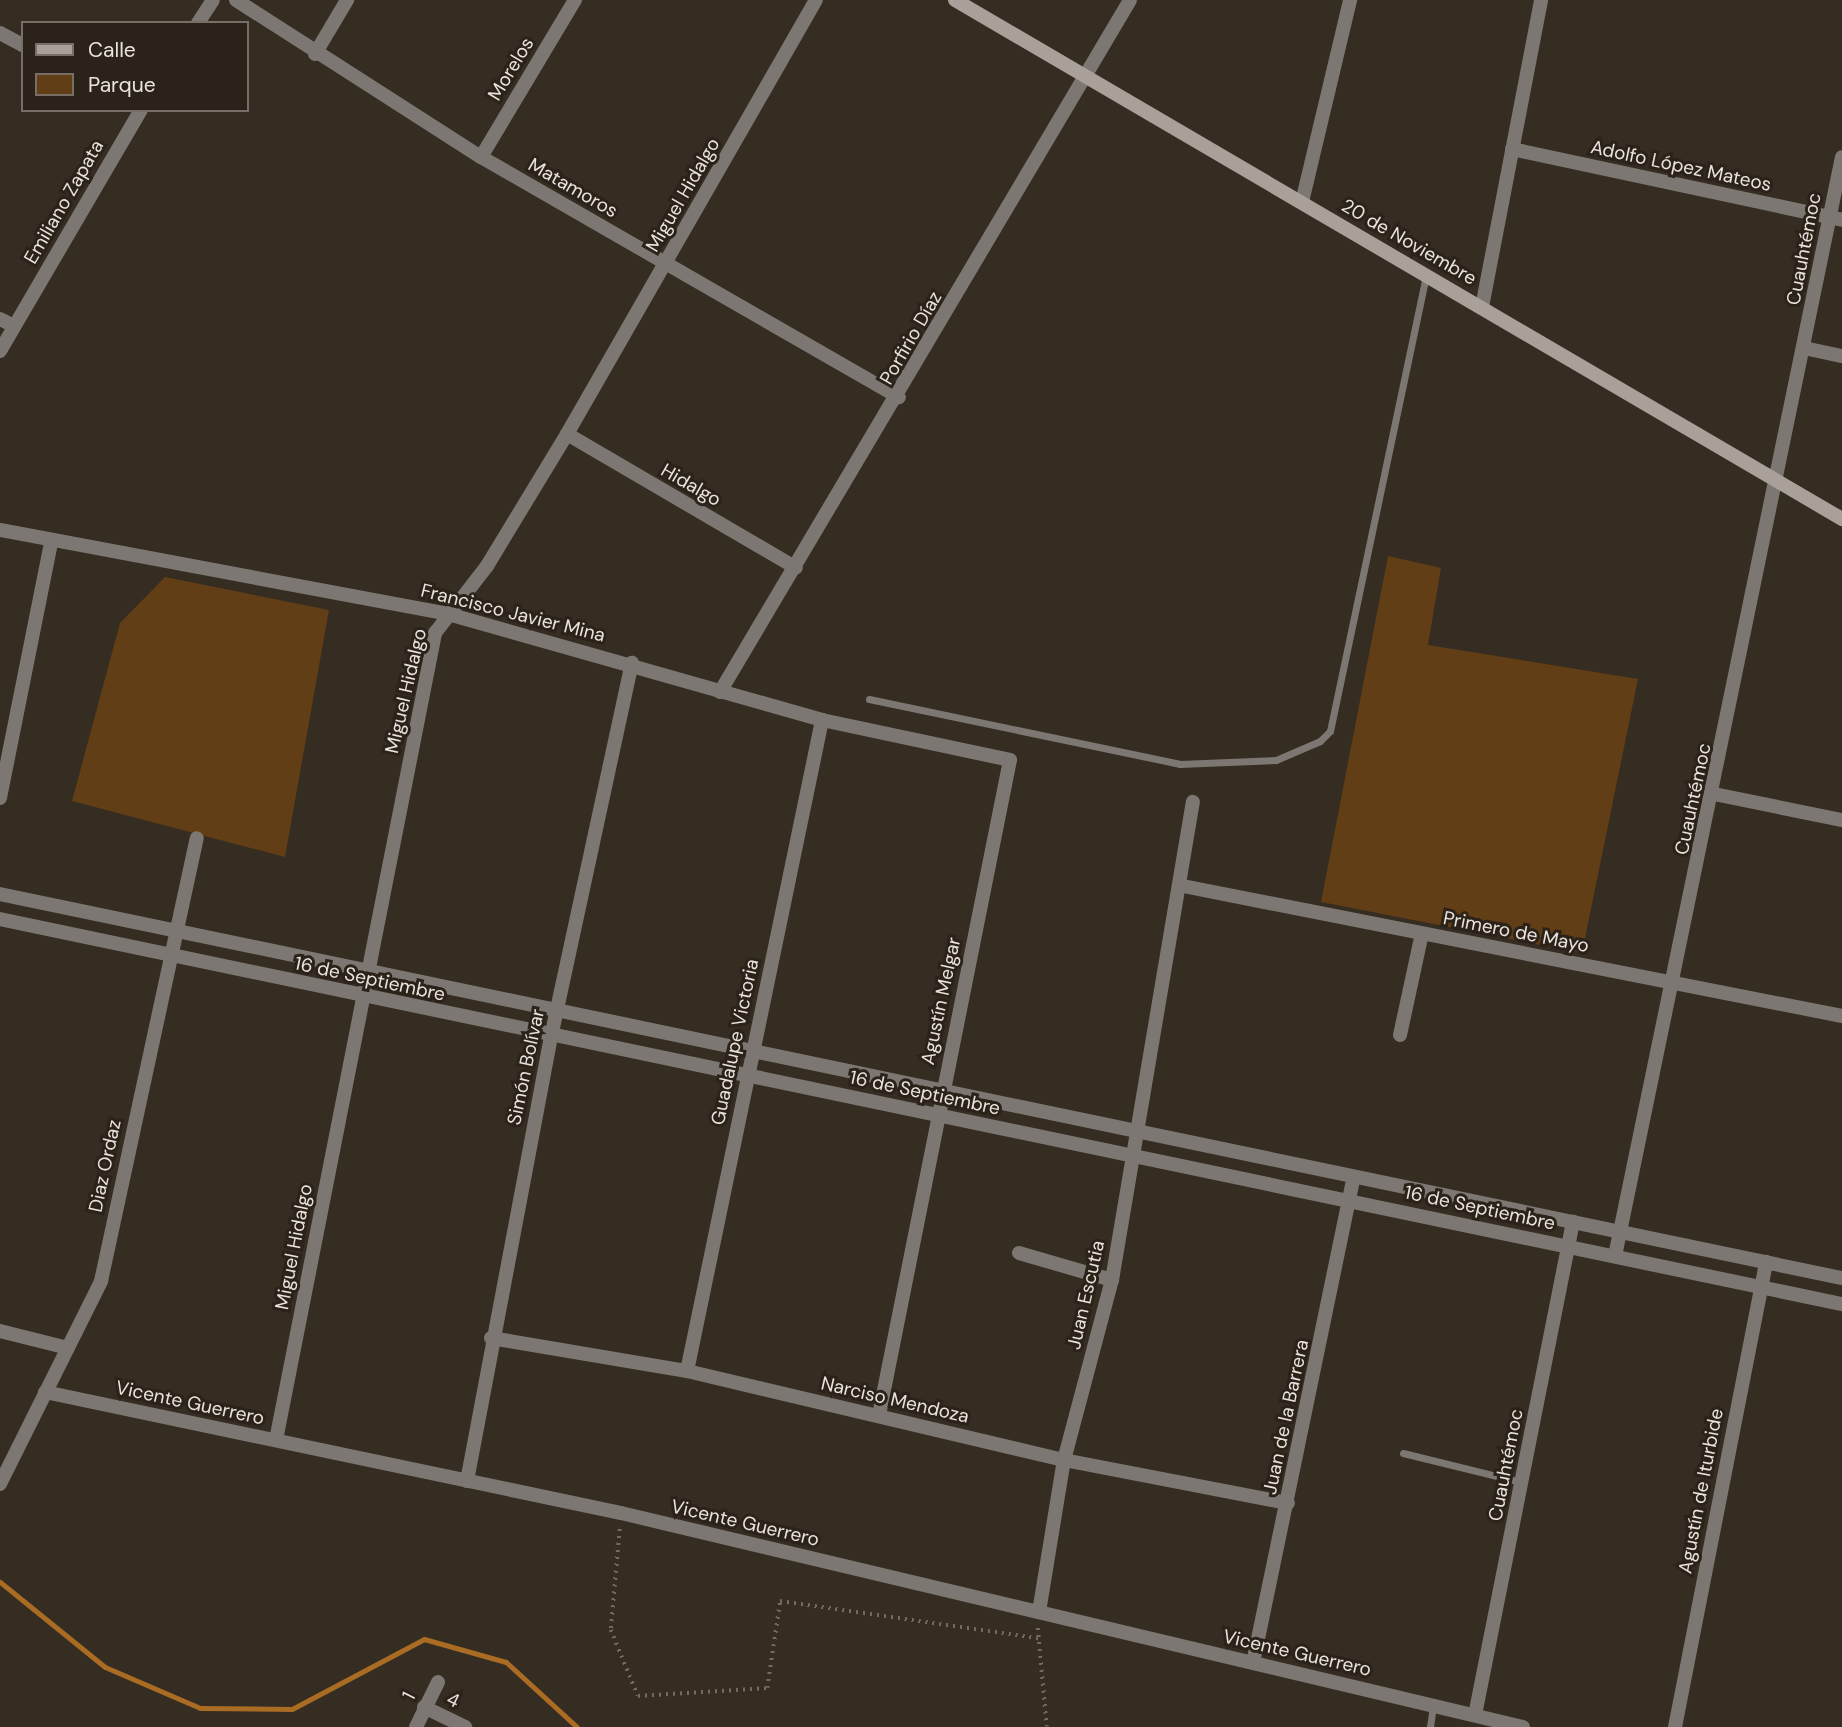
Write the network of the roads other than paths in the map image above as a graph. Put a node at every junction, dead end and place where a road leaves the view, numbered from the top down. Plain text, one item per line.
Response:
1 (213, 0) edge
2 (236, 0) edge
3 (346, 0) edge
4 (575, 0) edge
5 (817, 0) edge
6 (955, 0) edge
7 (1130, 0) edge
8 (1350, 0) edge
9 (1541, 0) edge
10 (199, 21) edge
11 (0, 33) edge
12 (21, 44) edge
13 (315, 54) junction
14 (1087, 75) junction
15 (140, 112) edge
16 (1512, 149) junction
17 (481, 157) junction
18 (1842, 157) edge
19 (1302, 202) junction
20 (1836, 218) edge
21 (666, 262) junction
22 (1427, 275) junction
23 (1482, 307) junction
24 (0, 319) edge
25 (13, 326) junction
26 (1804, 348) junction
27 (0, 351) edge
28 (1842, 356) edge
29 (899, 397) junction
30 (567, 434) junction
31 (1777, 482) junction
32 (1842, 519) edge
33 (0, 530) edge
34 (51, 542) junction
35 (796, 568) junction
36 (448, 614) junction
37 (632, 663) junction
38 (720, 692) junction
39 (869, 699) dead end
40 (822, 720) junction
41 (1010, 760) joint
42 (1714, 794) junction
43 (0, 798) edge
44 (1193, 802) dead end
45 (1842, 820) edge
46 (197, 838) dead end
47 (1182, 886) junction
48 (0, 894) edge
49 (0, 919) edge
50 (177, 930) junction
51 (1422, 933) junction
52 (172, 955) junction
53 (367, 973) junction
54 (1672, 981) junction
55 (362, 997) junction
56 (557, 1012) junction
57 (1842, 1016) edge
58 (1400, 1035) dead end
59 (551, 1037) junction
60 (753, 1049) junction
61 (748, 1074) junction
62 (943, 1090) junction
63 (937, 1116) junction
64 (1139, 1133) junction
65 (1135, 1156) junction
66 (1354, 1177) junction
67 (1350, 1201) junction
68 (1573, 1222) junction
69 (1620, 1232) junction
70 (1568, 1246) junction
71 (1019, 1253) dead end
72 (1615, 1256) junction
73 (1766, 1262) junction
74 (1842, 1278) edge
75 (1112, 1280) junction
76 (1761, 1287) junction
77 (1842, 1304) edge
78 (0, 1331) edge
79 (491, 1338) junction
80 (68, 1348) junction
81 (687, 1371) junction
82 (45, 1392) junction
83 (878, 1415) junction
84 (276, 1440) junction
85 (1403, 1453) dead end
86 (1064, 1460) junction
87 (467, 1481) junction
88 (1523, 1482) junction
89 (0, 1485) edge
90 (1288, 1503) junction
91 (1039, 1612) junction
92 (1253, 1663) junction
93 (438, 1682) dead end
94 (1433, 1706) junction
95 (424, 1707) junction
96 (1475, 1716) junction
97 (416, 1727) edge
98 (465, 1727) edge
99 (1430, 1727) edge
100 (1523, 1727) edge
101 (1675, 1727) edge

1 - 10 street
2 - 13 street, Matamoros
3 - 13 street
4 - 17 street, Morelos
5 - 21 street, Miguel Hidalgo
6 - 14 main road, 20 de Noviembre
7 - 14 street, Porfirio Díaz
8 - 19 street
9 - 16 street
11 - 12 street
13 - 17 street, Matamoros
14 - 19 main road, 20 de Noviembre
14 - 29 street, Porfirio Díaz
15 - 25 street, Emiliano Zapata
16 - 20 street, Adolfo López Mateos
16 - 23 street
17 - 21 street, Matamoros
18 - 20 street, Cuauhtémoc
19 - 22 main road, 20 de Noviembre
20 - 26 street, Cuauhtémoc
21 - 29 street, Matamoros
21 - 30 street, Miguel Hidalgo
22 - 23 main road, 20 de Noviembre
22 - 39 lane
23 - 31 main road, 20 de Noviembre
24 - 25 street
25 - 27 street, Emiliano Zapata
26 - 28 street
26 - 31 street, Cuauhtémoc
29 - 35 street, Porfirio Díaz
30 - 35 street, Hidalgo
30 - 36 street, Miguel Hidalgo
31 - 32 main road, 20 de Noviembre
31 - 42 street, Cuauhtémoc
33 - 34 street, Francisco Javier Mina
34 - 36 street, Francisco Javier Mina
34 - 43 street
35 - 38 street, Porfirio Díaz
36 - 37 street, Francisco Javier Mina
36 - 53 street, Miguel Hidalgo
37 - 38 street, Francisco Javier Mina
37 - 56 street, Simón Bolívar
38 - 40 street, Francisco Javier Mina
40 - 41 street, Francisco Javier Mina
40 - 60 street, Guadalupe Victoria
41 - 62 street, Agustín Melgar
42 - 45 street
42 - 54 street, Cuauhtémoc
44 - 47 street, Juan Escutia
46 - 50 street, Diaz Ordaz
47 - 51 street, Primero de Mayo
47 - 64 street, Juan Escutia
48 - 50 street, 16 de Septiembre
49 - 52 street, 16 de Septiembre
50 - 52 street, Diaz Ordaz
50 - 53 street, 16 de Septiembre
51 - 54 street, Primero de Mayo
51 - 58 street
52 - 55 street, 16 de Septiembre
52 - 80 street, Diaz Ordaz
53 - 55 street, Miguel Hidalgo
53 - 56 street, 16 de Septiembre
54 - 57 street, Primero de Mayo
54 - 69 street, Cuauhtémoc
55 - 59 street, 16 de Septiembre
55 - 84 street, Miguel Hidalgo
56 - 59 street, Simón Bolívar
56 - 60 street, 16 de Septiembre
59 - 61 street, 16 de Septiembre
59 - 79 street, Simón Bolívar
60 - 61 street, Guadalupe Victoria
60 - 62 street, 16 de Septiembre
61 - 63 street, 16 de Septiembre
61 - 81 street, Guadalupe Victoria
62 - 63 street, Agustín Melgar
62 - 64 street, 16 de Septiembre
63 - 65 street, 16 de Septiembre
63 - 83 street, Agustín Melgar
64 - 65 street, Juan Escutia
64 - 66 street, 16 de Septiembre
65 - 67 street, 16 de Septiembre
65 - 75 street, Juan Escutia
66 - 67 street, Juan de la Barrera
66 - 68 street, 16 de Septiembre
67 - 70 street, 16 de Septiembre
67 - 90 street, Juan de la Barrera
68 - 69 street, 16 de Septiembre
68 - 70 street, Cuauhtémoc
69 - 72 street, Cuauhtémoc
69 - 73 street, 16 de Septiembre
70 - 72 street, 16 de Septiembre
70 - 88 street, Cuauhtémoc
71 - 75 street
72 - 76 street, 16 de Septiembre
73 - 74 street, 16 de Septiembre
73 - 76 street, Agustín de Iturbide
75 - 86 street, Juan Escutia
76 - 77 street, 16 de Septiembre
76 - 101 street, Agustín de Iturbide
78 - 80 street
79 - 81 street, Narciso Mendoza
79 - 87 street, Simón Bolívar
80 - 82 street, Diaz Ordaz
81 - 83 street, Narciso Mendoza
82 - 84 street, Vicente Guerrero
82 - 89 street, Diaz Ordaz
83 - 86 street, Narciso Mendoza
84 - 87 street, Vicente Guerrero
85 - 88 lane
86 - 90 street, Narciso Mendoza
86 - 91 street, Juan Escutia
87 - 91 street, Vicente Guerrero
88 - 96 street, Cuauhtémoc
90 - 92 street, Juan de la Barrera
91 - 92 street, Vicente Guerrero
92 - 94 street, Vicente Guerrero
93 - 95 street, 1
94 - 96 street, Vicente Guerrero
94 - 99 lane
95 - 97 street, 1
95 - 98 street, 4
96 - 100 street, Vicente Guerrero

